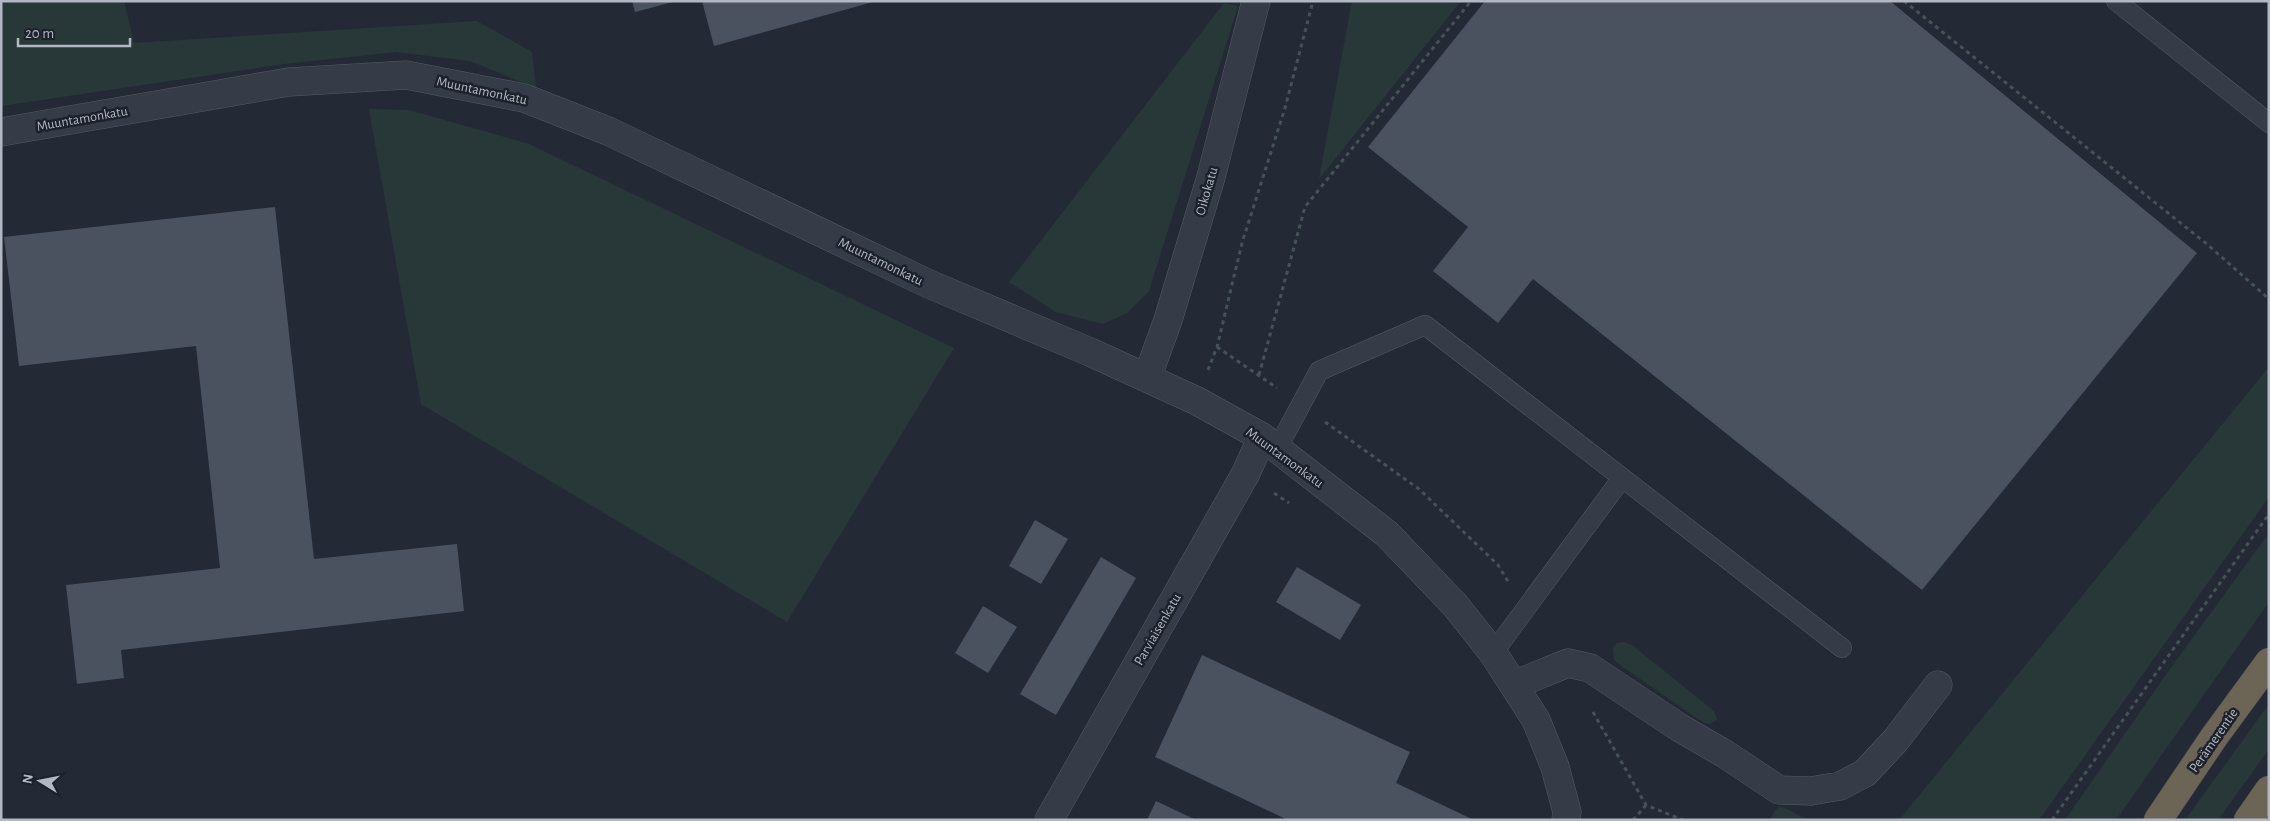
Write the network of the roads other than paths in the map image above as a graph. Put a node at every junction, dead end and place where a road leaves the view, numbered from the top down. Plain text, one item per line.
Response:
1 (1256, 1) edge
2 (2116, 1) edge
3 (2269, 123) edge
4 (1, 132) edge
5 (1147, 378) junction
6 (1270, 443) junction
7 (1622, 478) junction
8 (1842, 648) dead end
9 (1492, 653) junction
10 (2269, 662) edge
11 (1514, 685) junction
12 (1938, 685) dead end
13 (2269, 790) edge
14 (1049, 820) edge
15 (1566, 820) edge
16 (2158, 820) edge
17 (2248, 820) edge

1 - 5 street, Oikokatu
2 - 3 lane
4 - 5 street, Muuntamonkatu
5 - 6 street, Muuntamonkatu
6 - 7 lane
6 - 9 street, Muuntamonkatu
6 - 14 street, Parviaisenkatu
7 - 8 lane
7 - 9 lane
9 - 11 street, Muuntamonkatu
10 - 16 highway, Perämerentie
11 - 12 street
11 - 15 street, Muuntamonkatu
13 - 17 highway

